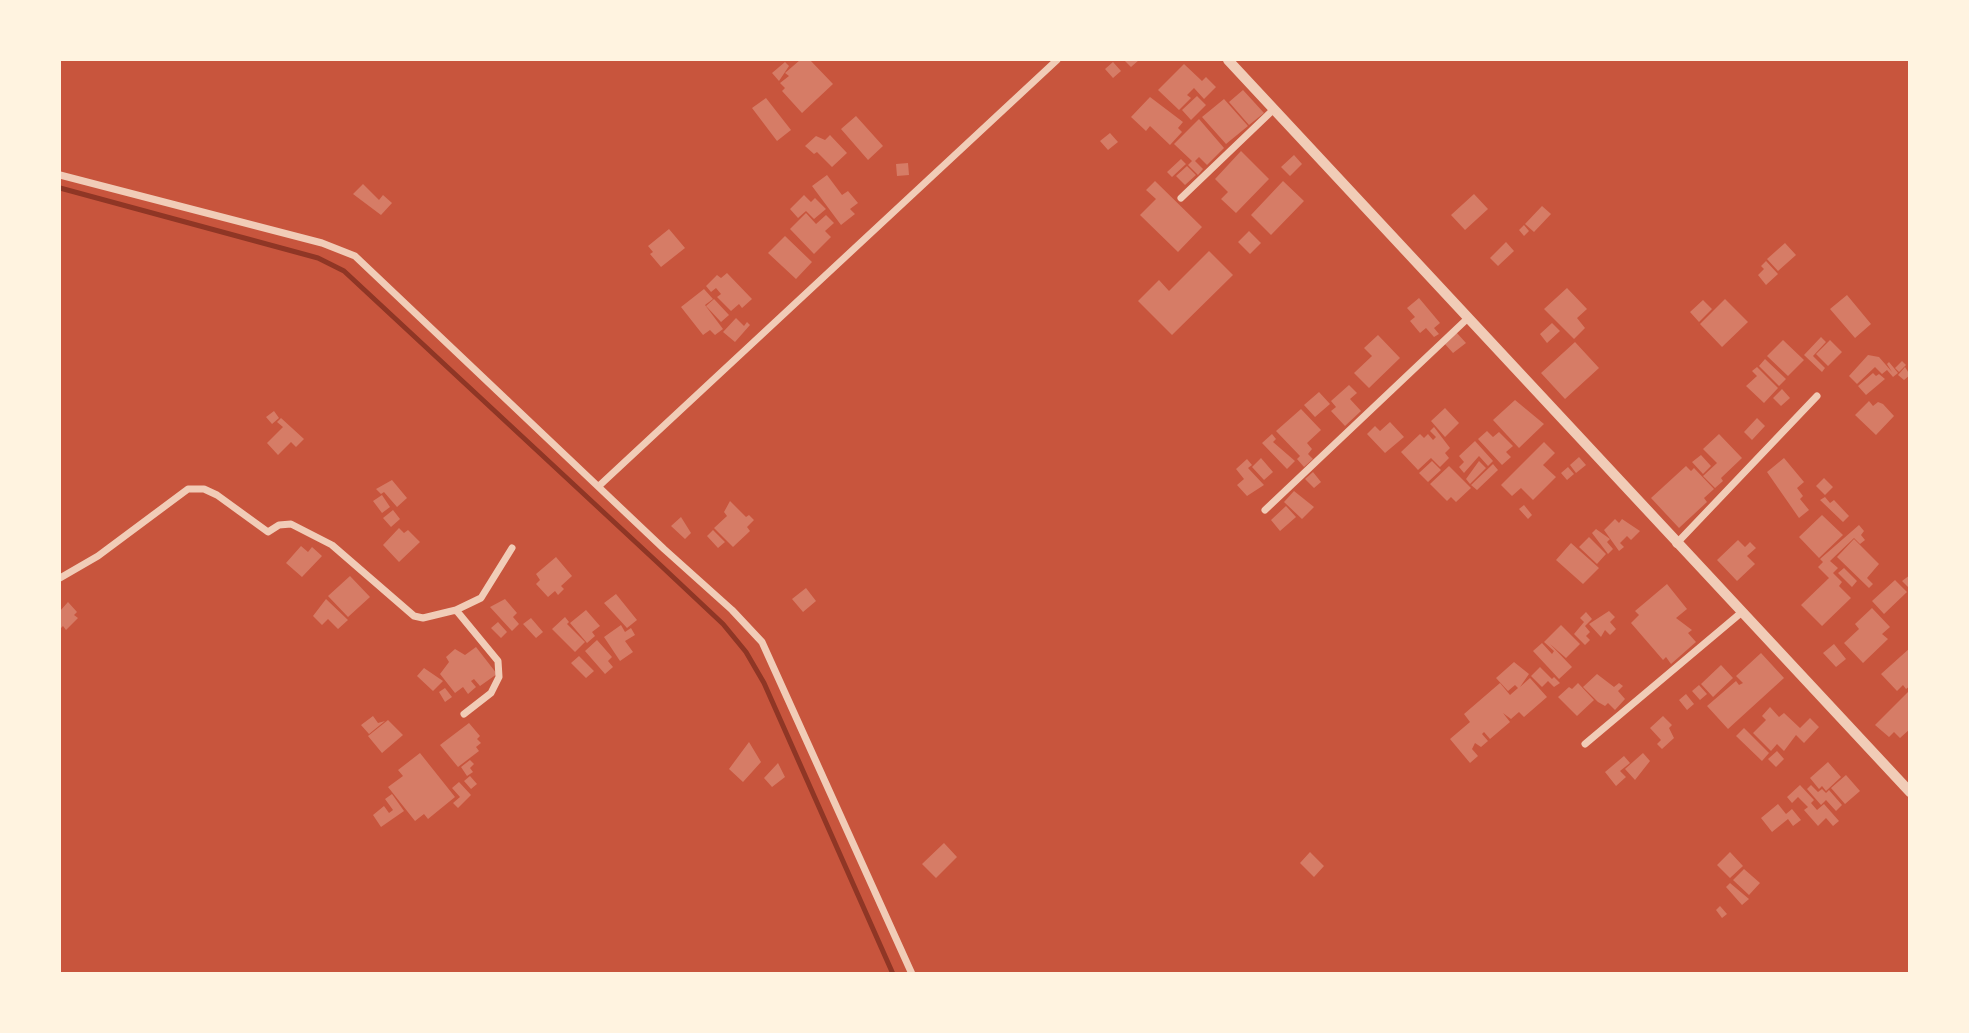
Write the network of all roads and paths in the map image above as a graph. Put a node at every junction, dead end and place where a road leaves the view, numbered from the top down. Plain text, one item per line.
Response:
1 (1058, 60) edge
2 (1228, 60) edge
3 (1274, 109) junction
4 (60, 175) edge
5 (1181, 198) dead end
6 (1468, 318) junction
7 (1816, 396) dead end
8 (600, 485) junction
9 (1265, 510) dead end
10 (1676, 544) junction
11 (512, 548) dead end
12 (60, 578) edge
13 (456, 610) junction
14 (1742, 611) junction
15 (464, 714) dead end
16 (1585, 744) dead end
17 (1909, 792) edge
18 (912, 974) edge

1 - 8 street
2 - 3 street
3 - 5 street
3 - 6 street
4 - 8 street
6 - 9 street
6 - 10 street
7 - 10 street
8 - 18 street
10 - 14 street
11 - 13 street
12 - 13 street
13 - 15 street
14 - 16 street
14 - 17 street

